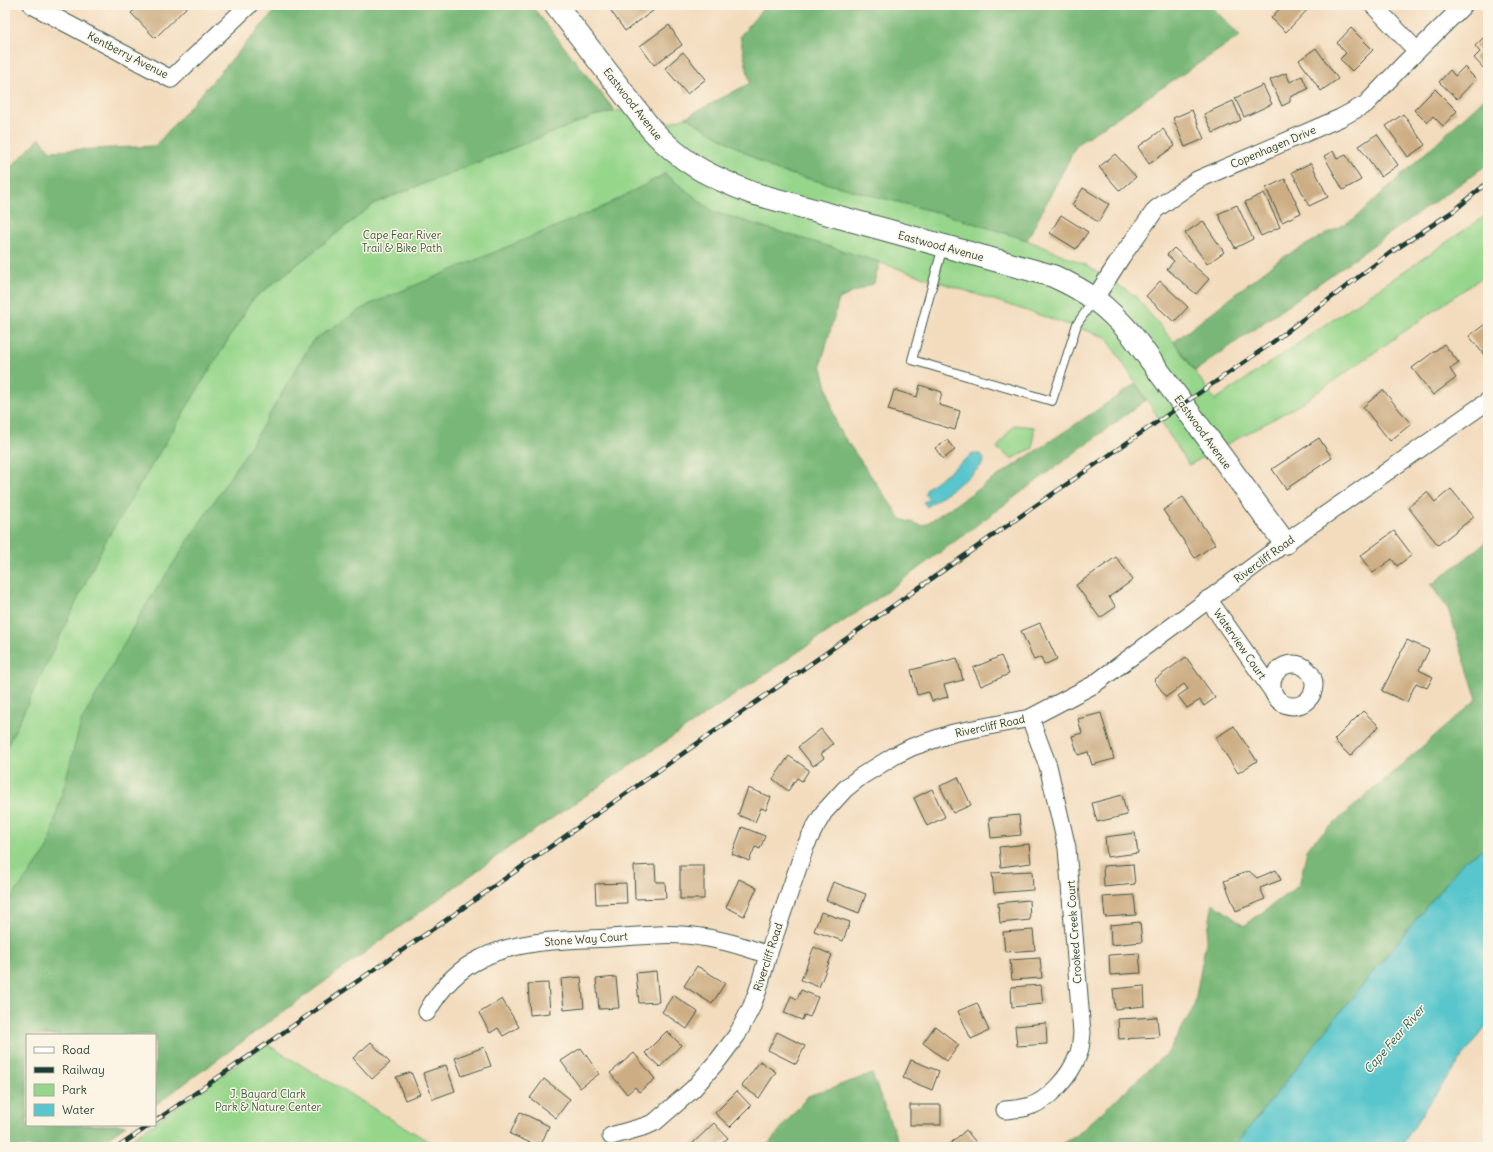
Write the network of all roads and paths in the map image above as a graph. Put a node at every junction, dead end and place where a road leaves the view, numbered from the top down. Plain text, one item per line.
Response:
1 (32, 5) edge
2 (249, 5) edge
3 (556, 5) edge
4 (1373, 5) edge
5 (1464, 5) edge
6 (1417, 51) junction
7 (943, 246) junction
8 (1095, 298) junction
9 (1488, 401) edge
10 (1285, 543) junction
11 (1208, 599) junction
12 (1272, 690) dead end
13 (1030, 718) junction
14 (768, 955) junction
15 (427, 1012) dead end
16 (1005, 1110) dead end
17 (611, 1136) dead end

1 - 2 street, Kentberry Avenue
3 - 7 street, Eastwood Avenue
4 - 6 street
5 - 6 street, Copenhagen Drive
6 - 8 street, Copenhagen Drive
7 - 8 street, Eastwood Avenue
7 - 8 lane
8 - 10 street, Eastwood Avenue
9 - 10 street, Rivercliff Road
10 - 11 street, Rivercliff Road
11 - 12 street, Waterview Court
11 - 13 street, Rivercliff Road
13 - 14 street, Rivercliff Road
13 - 16 street, Crooked Creek Court
14 - 15 street, Stone Way Court
14 - 17 street, Rivercliff Road

